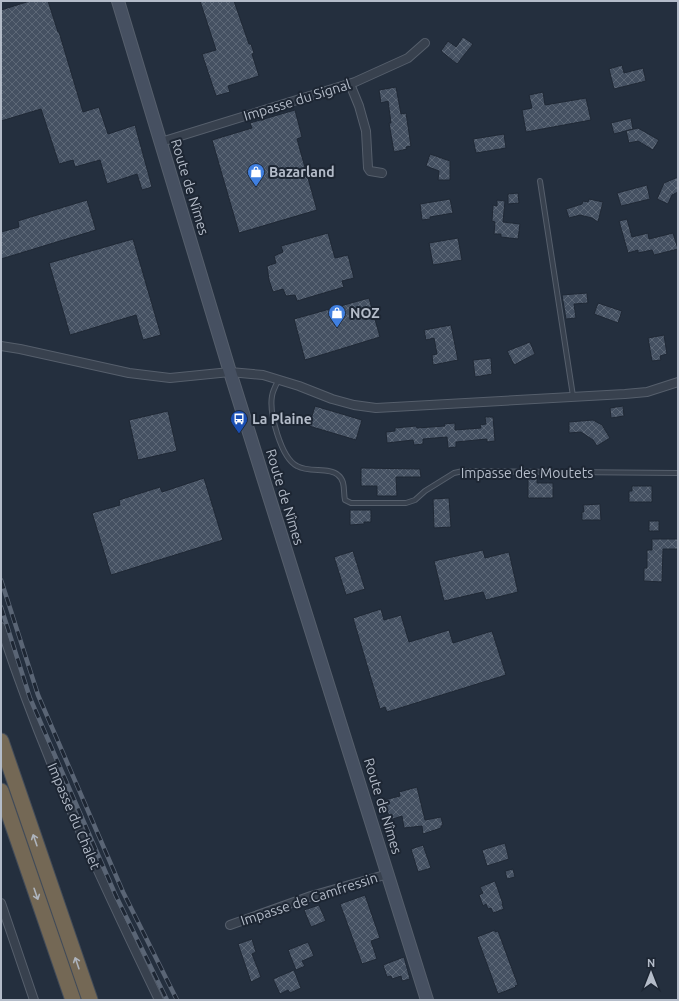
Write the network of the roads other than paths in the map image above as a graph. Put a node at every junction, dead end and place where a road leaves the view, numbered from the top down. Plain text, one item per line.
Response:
1 (118, 1) edge
2 (425, 43) dead end
3 (350, 84) junction
4 (161, 142) junction
5 (382, 173) dead end
6 (540, 181) dead end
7 (1, 346) edge
8 (230, 372) junction
9 (279, 379) junction
10 (678, 382) edge
11 (573, 396) junction
12 (678, 473) edge
13 (1, 627) edge
14 (1, 741) edge
15 (1, 791) edge
16 (388, 874) junction
17 (1, 903) edge
18 (230, 924) dead end
19 (34, 1000) edge
20 (73, 1000) edge
21 (90, 1000) edge
22 (159, 1000) edge
23 (427, 1000) edge

1 - 4 main road, Route de Nîmes
2 - 3 street, Impasse du Signal
3 - 4 street, Impasse du Signal
3 - 5 street
4 - 8 main road, Route de Nîmes
6 - 11 lane
7 - 8 street
8 - 9 street
8 - 16 main road, Route de Nîmes
9 - 11 street
9 - 12 lane, Impasse des Moutets
10 - 11 street
13 - 22 street, Impasse du Chalet
21 -> 14 highway
15 -> 20 highway
16 - 18 street, Impasse de Camfressin
16 - 23 main road, Route de Nîmes
17 - 19 street

